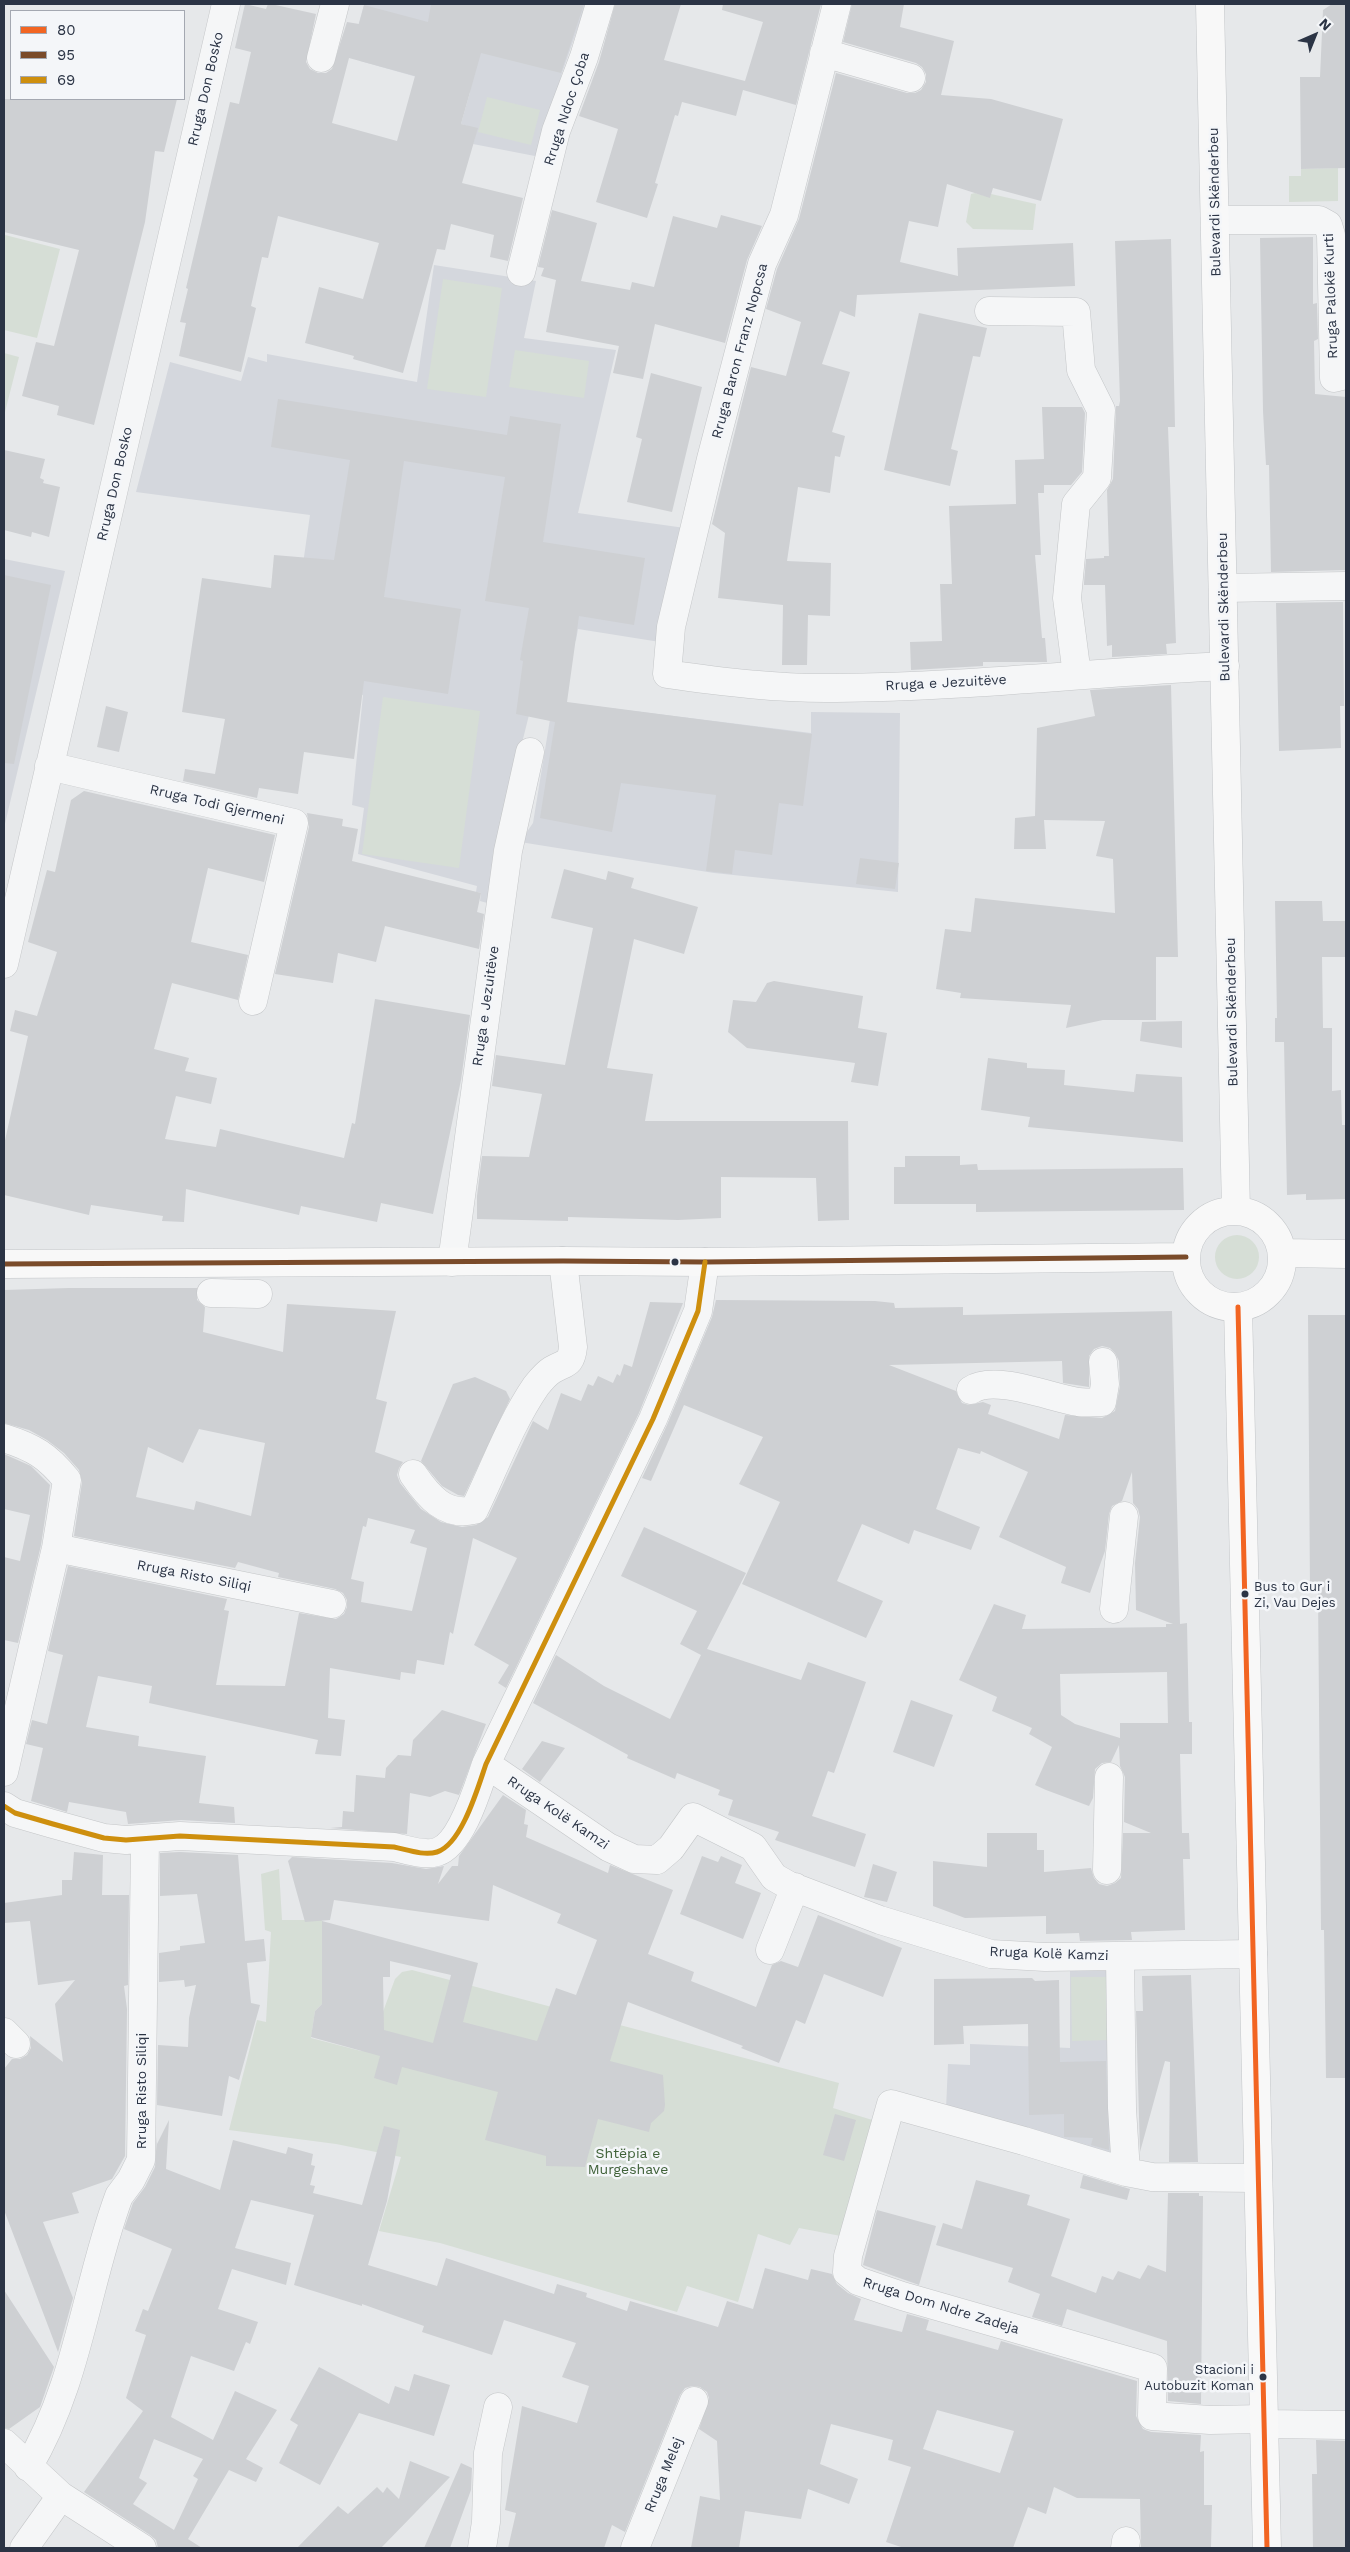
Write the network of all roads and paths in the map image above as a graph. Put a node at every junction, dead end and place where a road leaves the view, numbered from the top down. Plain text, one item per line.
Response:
1 (226, 4) edge
2 (335, 4) edge
3 (600, 4) edge
4 (837, 4) edge
5 (1210, 4) edge
6 (824, 53) junction
7 (321, 58) dead end
8 (911, 78) dead end
9 (1215, 220) junction
10 (521, 272) dead end
11 (989, 311) dead end
12 (1346, 375) edge
13 (1336, 587) edge
14 (1223, 588) junction
15 (1225, 666) junction
16 (667, 674) joint
17 (1078, 675) junction
18 (530, 752) dead end
19 (49, 766) junction
20 (4, 964) edge
21 (253, 1001) dead end
22 (1236, 1211) junction
23 (1282, 1253) junction
24 (1346, 1254) edge
25 (1186, 1257) junction
26 (563, 1261) junction
27 (452, 1262) junction
28 (705, 1262) junction
29 (4, 1264) edge
30 (211, 1293) dead end
31 (258, 1294) dead end
32 (1238, 1308) junction
33 (1103, 1362) dead end
34 (971, 1390) dead end
35 (4, 1438) edge
36 (413, 1474) dead end
37 (1124, 1516) dead end
38 (56, 1548) junction
39 (332, 1604) dead end
40 (1114, 1609) dead end
41 (486, 1764) junction
42 (4, 1772) edge
43 (1109, 1777) dead end
44 (4, 1806) edge
45 (145, 1839) junction
46 (1107, 1870) dead end
47 (795, 1887) junction
48 (770, 1950) dead end
49 (1253, 1954) junction
50 (1120, 1956) junction
51 (1126, 2172) junction
52 (1258, 2178) junction
53 (694, 2401) dead end
54 (498, 2407) dead end
55 (1264, 2421) junction
56 (1346, 2425) edge
57 (4, 2443) edge
58 (28, 2467) junction
59 (61, 2496) junction
60 (24, 2548) edge
61 (142, 2548) edge
62 (482, 2548) edge
63 (635, 2548) edge
64 (1267, 2548) edge

1 - 19 street, Rruga Don Bosko
2 - 7 street
3 - 10 street, Rruga Ndoc Çoba
4 - 6 street, Rruga Baron Franz Nopcsa
5 - 9 main road, Bulevardi Skënderbeu
6 - 8 street
6 - 16 street, Rruga Baron Franz Nopcsa
9 - 12 street, Rruga Palokë Kurti
9 - 14 main road, Bulevardi Skënderbeu
11 - 17 street
13 - 14 street
14 - 15 main road, Bulevardi Skënderbeu
15 - 17 street, Rruga e Jezuitëve
15 - 22 main road, Bulevardi Skënderbeu
16 - 17 street, Rruga e Jezuitëve
18 - 27 street, Rruga e Jezuitëve
19 - 20 street, Rruga Don Bosko
19 - 21 street, Rruga Todi Gjermeni
22 - 23 main road
22 - 25 main road
23 - 24 main road
23 - 32 main road
25 - 28 main road
25 - 32 main road
26 - 27 main road
26 - 28 main road
26 - 36 street
27 - 29 main road
28 - 41 street
30 - 31 street
32 - 49 main road
33 - 34 street
35 - 38 street
37 - 40 street
38 - 39 street, Rruga Risto Siliqi
38 - 42 street
41 - 45 street
41 - 47 street, Rruga Kolë Kamzi
43 - 46 street
44 - 45 street
45 - 58 street, Rruga Risto Siliqi
47 - 48 street
47 - 50 street, Rruga Kolë Kamzi
49 - 50 street, Rruga Kolë Kamzi
49 - 52 main road
50 - 51 street
51 - 52 street, Rruga Dom Ndre Zadeja
51 - 55 street, Rruga Dom Ndre Zadeja
52 - 55 main road
53 - 63 street, Rruga Melej
54 - 62 street
55 - 56 street
55 - 64 main road
57 - 58 street
58 - 59 street
59 - 60 street
59 - 61 street

